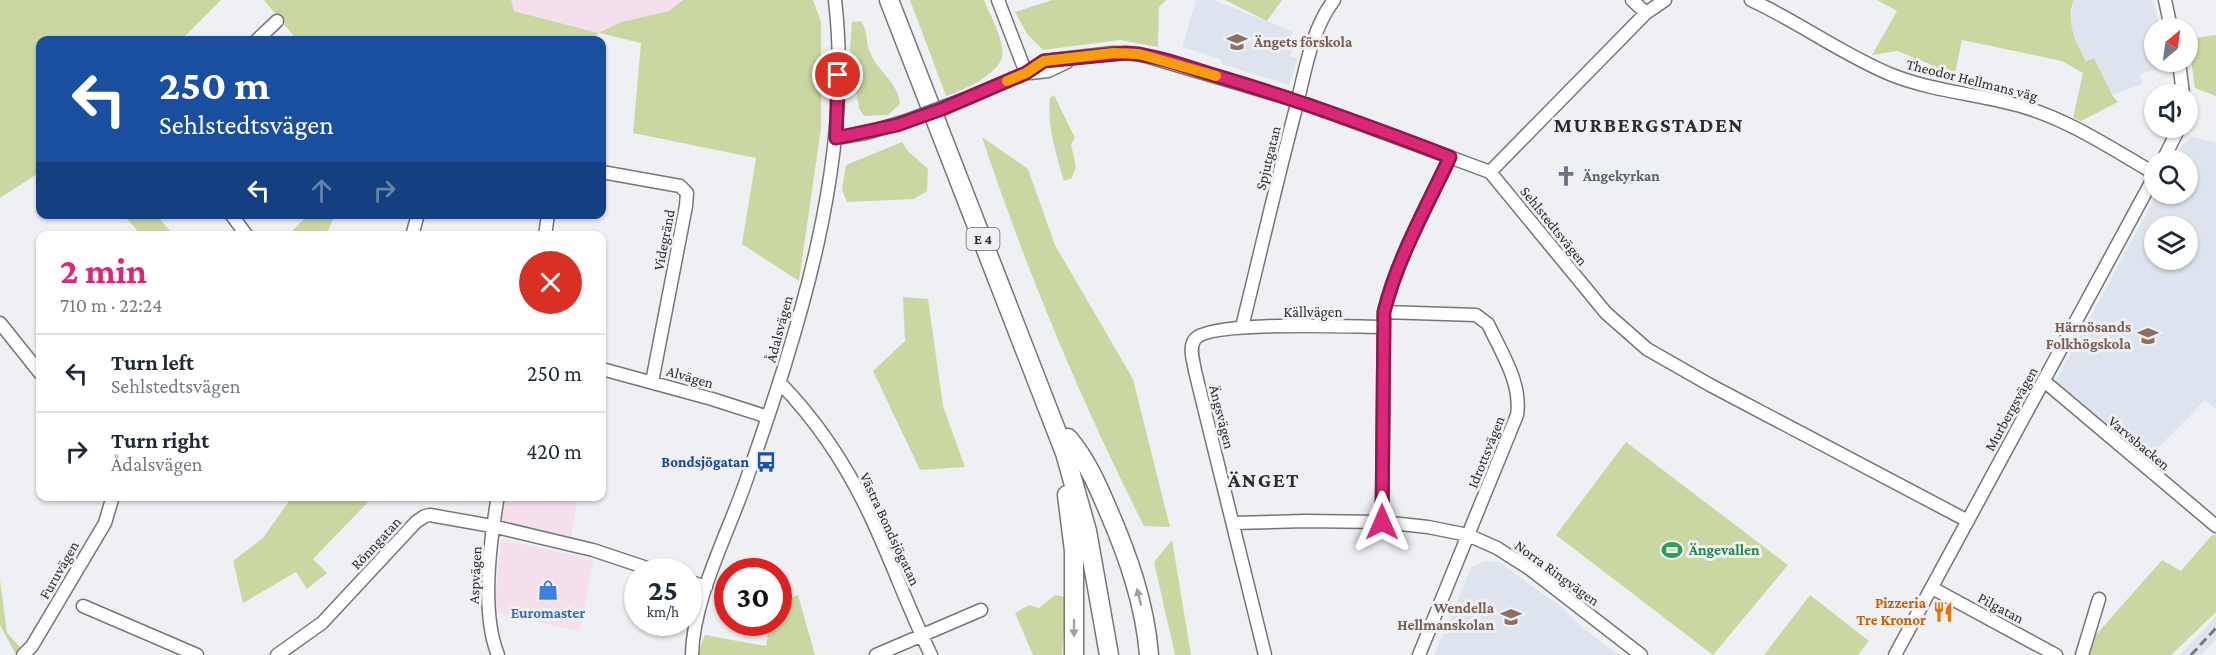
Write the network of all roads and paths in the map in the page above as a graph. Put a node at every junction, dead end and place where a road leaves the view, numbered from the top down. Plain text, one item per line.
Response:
1 (835, 0) edge
2 (890, 0) edge
3 (900, 0) edge
4 (998, 0) edge
5 (1334, 0) edge
6 (1632, 0) edge
7 (1665, 0) edge
8 (1751, 0) edge
9 (2164, 0) edge
10 (1646, 14) junction
11 (2168, 18) edge
12 (278, 21) dead end
13 (261, 36) edge
14 (1026, 73) junction
15 (1298, 101) junction
16 (836, 138) junction
17 (1450, 157) junction
18 (2144, 167) edge
19 (1490, 172) junction
20 (606, 173) edge
21 (2144, 196) edge
22 (1384, 312) junction
23 (0, 323) edge
24 (1242, 327) junction
25 (1383, 327) junction
26 (36, 368) edge
27 (606, 370) edge
28 (2044, 381) junction
29 (652, 382) junction
30 (780, 383) junction
31 (768, 417) junction
32 (1054, 421) junction
33 (1068, 438) junction
34 (112, 501) edge
35 (497, 501) edge
36 (1968, 521) junction
37 (1382, 522) junction
38 (1233, 523) junction
39 (492, 526) junction
40 (2216, 526) edge
41 (1468, 535) junction
42 (624, 560) edge
43 (702, 586) edge
44 (706, 587) junction
45 (1932, 588) junction
46 (2099, 599) dead end
47 (83, 606) dead end
48 (981, 610) dead end
49 (921, 636) junction
50 (23, 655) edge
51 (197, 655) edge
52 (277, 655) edge
53 (498, 655) edge
54 (692, 655) edge
55 (876, 655) edge
56 (931, 655) edge
57 (1074, 655) edge
58 (1110, 655) edge
59 (1149, 655) edge
60 (1265, 655) edge
61 (1419, 655) edge
62 (1641, 655) edge
63 (1896, 655) edge
64 (2056, 655) edge
65 (2082, 655) edge

1 - 16 street, Ådalsvägen
2 - 32 highway, E 4
3 - 33 highway, E 4
4 - 14 street
5 - 15 street, Spjutgatan
6 - 10 street
7 - 10 street
8 - 18 street, Theodor Hellmans väg
9 - 11 street
10 - 19 street
12 - 13 street
14 - 15 street, Sehlstedtsvägen
14 - 16 street, Sehlstedtsvägen, bridge
15 - 17 street, Sehlstedtsvägen
15 - 24 street, Spjutgatan
16 - 30 street, Ådalsvägen
17 - 19 street, Sehlstedtsvägen
17 - 22 street
19 - 36 street, Sehlstedtsvägen
20 - 29 street, Videgränd
21 - 28 street, Murbergsvägen
22 - 25 street
22 - 41 street, Idrottsvägen
23 - 26 street
24 - 25 street, Källvägen
24 - 38 street, Ängsvägen
25 - 37 street
27 - 29 street, Alvägen
28 - 36 street, Murbergsvägen
28 - 40 street, Varvsbacken
29 - 31 street, Alvägen
30 - 31 street, Ådalsvägen
30 - 49 street, Västra Bondsjögatan
31 - 44 street, Ådalsvägen
32 -> 57 highway, E 4
32 - 58 highway, E 4
33 - 58 highway, E 4
59 -> 33 highway, E 4
34 - 50 street, Furuvägen
35 - 39 street, Aspvägen
36 - 45 street, Murbergsvägen
37 - 38 street, Norra Ringvägen
37 - 41 street, Norra Ringvägen
38 - 60 street, Ängsvägen
39 - 42 street, Rönngatan
39 - 52 street, Rönngatan
39 - 53 street, Aspvägen
41 - 61 street, Idrottsvägen
41 - 62 street, Norra Ringvägen
43 - 44 street
44 - 54 street, Ådalsvägen
45 - 63 street, Murbergsvägen
45 - 64 street, Pilgatan
46 - 65 street
47 - 51 street
48 - 49 street
49 - 55 street
49 - 56 street, Västra Bondsjögatan

